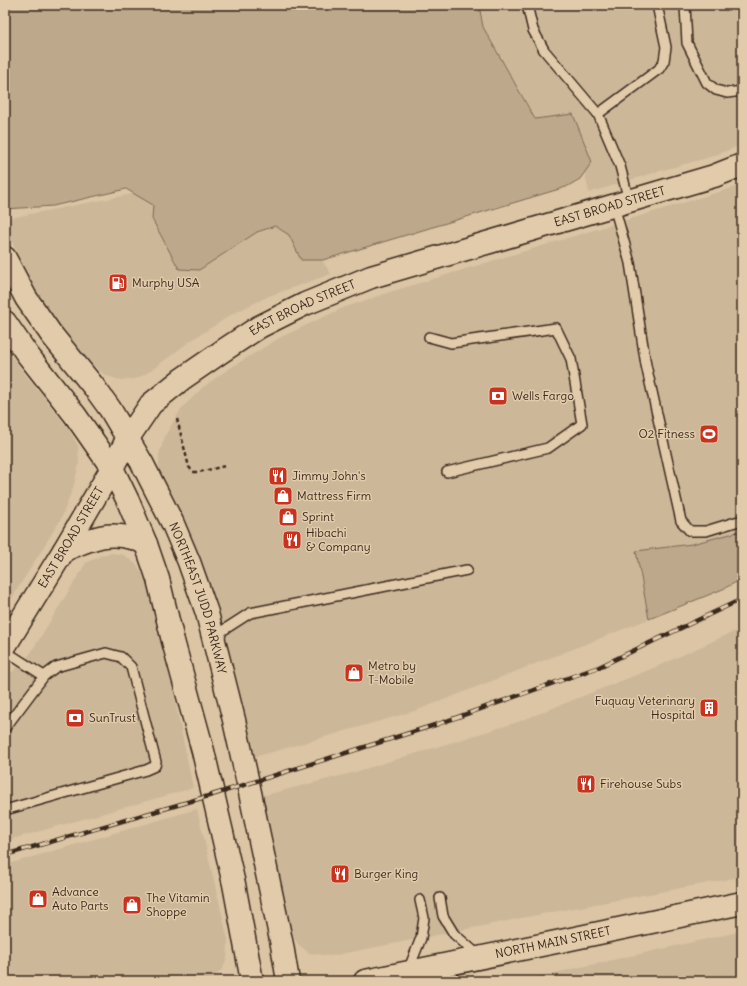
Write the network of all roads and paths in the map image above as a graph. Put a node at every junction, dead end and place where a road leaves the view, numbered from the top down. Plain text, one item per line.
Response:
1 (527, 5) edge
2 (657, 5) edge
3 (685, 5) edge
4 (742, 91) edge
5 (598, 114) junction
6 (742, 165) edge
7 (622, 204) junction
8 (5, 258) edge
9 (5, 322) edge
10 (430, 337) dead end
11 (177, 419) dead end
12 (128, 438) junction
13 (225, 466) dead end
14 (112, 468) junction
15 (447, 472) dead end
16 (742, 520) edge
17 (146, 544) junction
18 (64, 550) junction
19 (466, 570) dead end
20 (5, 646) edge
21 (216, 649) junction
22 (5, 651) edge
23 (44, 676) junction
24 (5, 728) edge
25 (5, 810) edge
26 (440, 898) dead end
27 (420, 900) dead end
28 (742, 903) edge
29 (481, 958) junction
30 (408, 973) junction
31 (252, 981) edge
32 (288, 981) edge
33 (365, 981) edge

1 - 5 lane
2 - 5 lane
3 - 4 lane
5 - 7 lane
6 - 7 main road, EAST BROAD STREET
7 - 12 main road, EAST BROAD STREET
7 - 16 lane
8 - 12 main road, NORTHEAST JUDD PARKWAY
9 - 14 main road
10 - 15 lane
11 - 13 path
12 - 14 main road, EAST BROAD STREET
12 - 21 main road, NORTHEAST JUDD PARKWAY
14 - 17 main road
14 - 18 main road, EAST BROAD STREET
17 - 18 main road
17 - 31 main road
18 - 20 main road, EAST BROAD STREET
19 - 21 lane
21 - 32 main road, NORTHEAST JUDD PARKWAY
22 - 23 lane
23 - 24 lane
23 - 25 lane
26 - 29 lane
27 - 30 lane
28 - 29 main road, NORTH MAIN STREET
29 - 30 main road, NORTH MAIN STREET
30 - 33 main road, NORTH MAIN STREET

